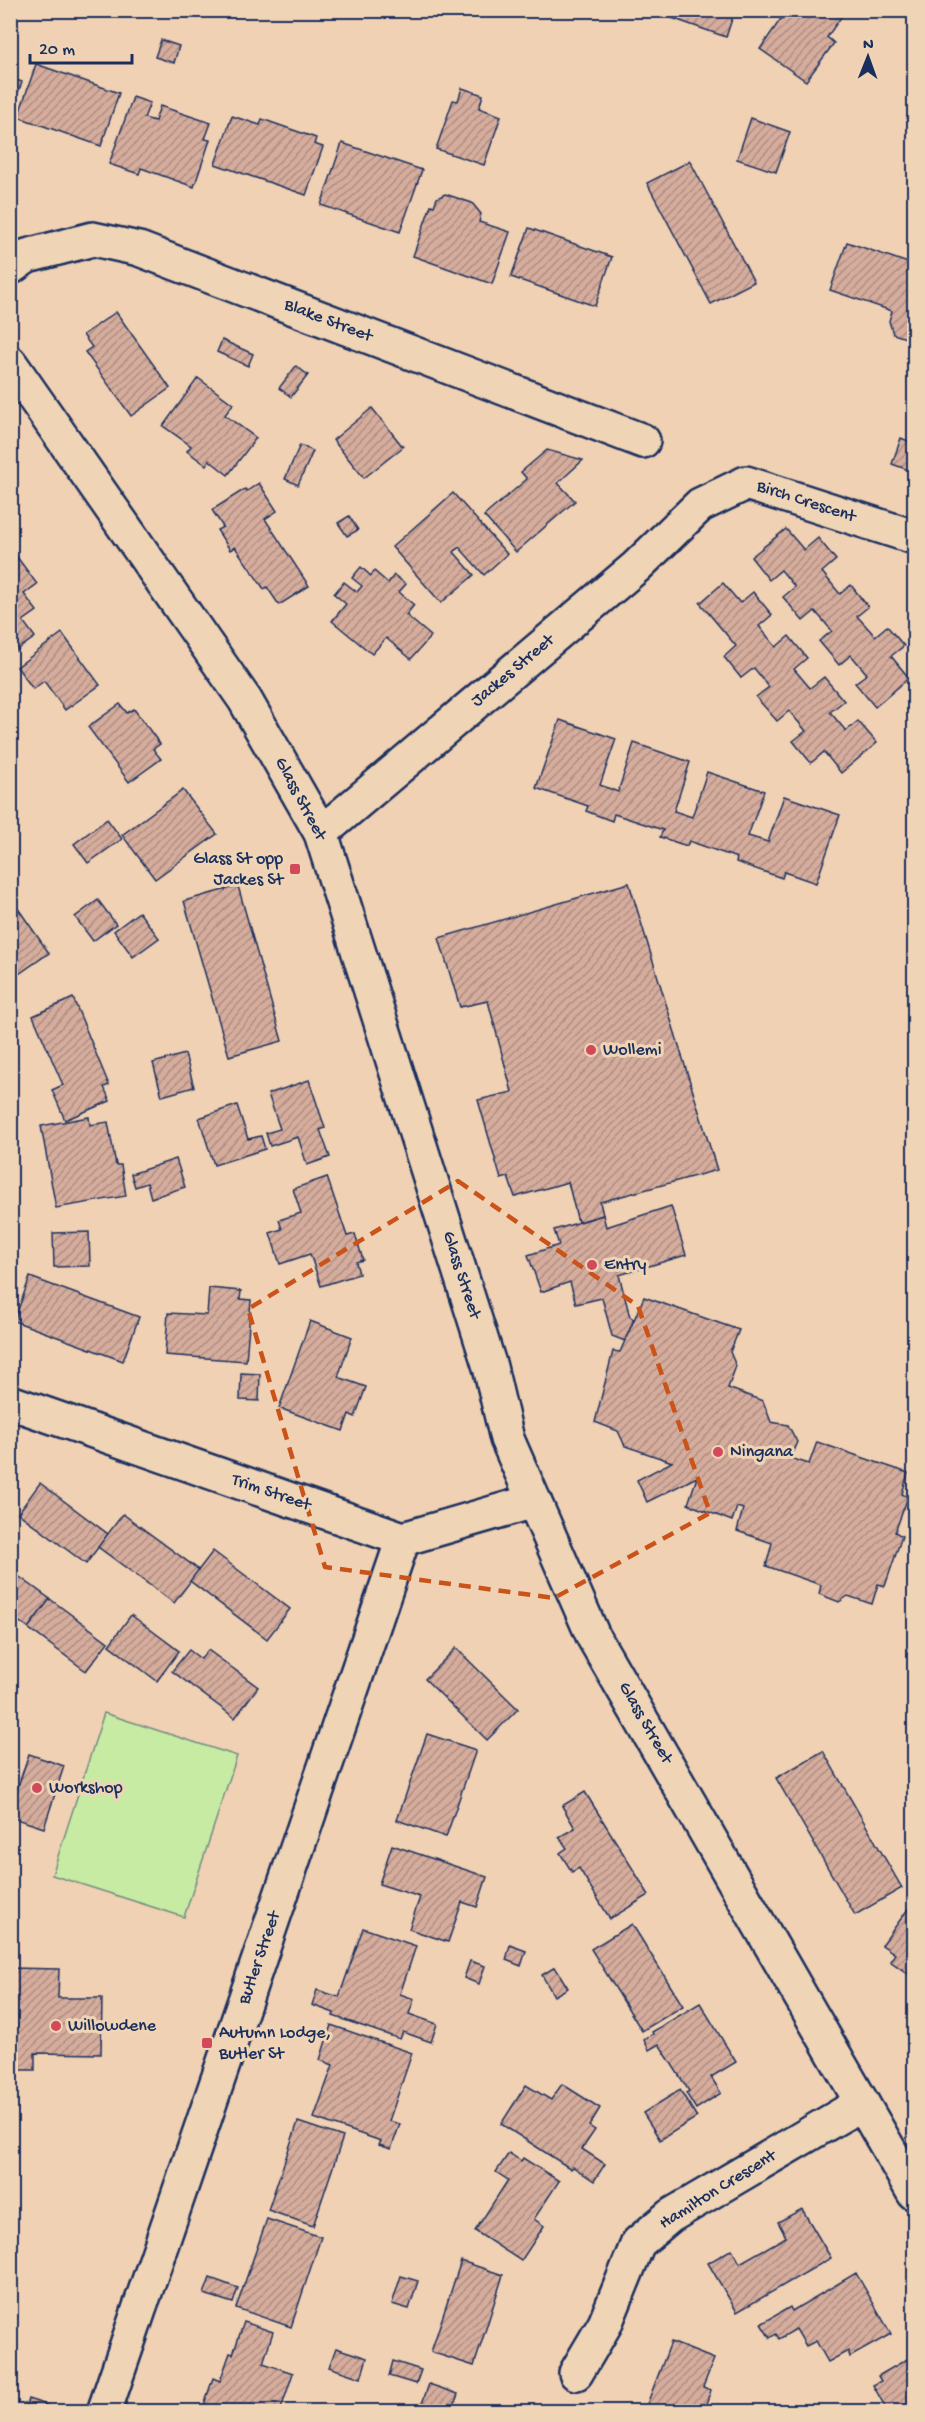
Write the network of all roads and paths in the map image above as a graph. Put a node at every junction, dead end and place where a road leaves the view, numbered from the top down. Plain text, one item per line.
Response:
1 (10, 268) edge
2 (10, 363) edge
3 (643, 441) dead end
4 (700, 505) joint
5 (915, 537) edge
6 (321, 833) junction
7 (10, 1402) edge
8 (534, 1501) junction
9 (403, 1539) junction
10 (862, 2103) junction
11 (915, 2193) edge
12 (576, 2373) dead end
13 (104, 2412) edge

1 - 3 street, Blake Street
2 - 6 street, Glass Street
4 - 5 street, Birch Crescent
4 - 6 street, Jackes Street
6 - 8 street, Glass Street
7 - 9 street, Trim Street
8 - 9 street
8 - 10 street, Glass Street
9 - 13 street, Butler Street
10 - 11 street, Glass Street
10 - 12 street, Hamilton Crescent

